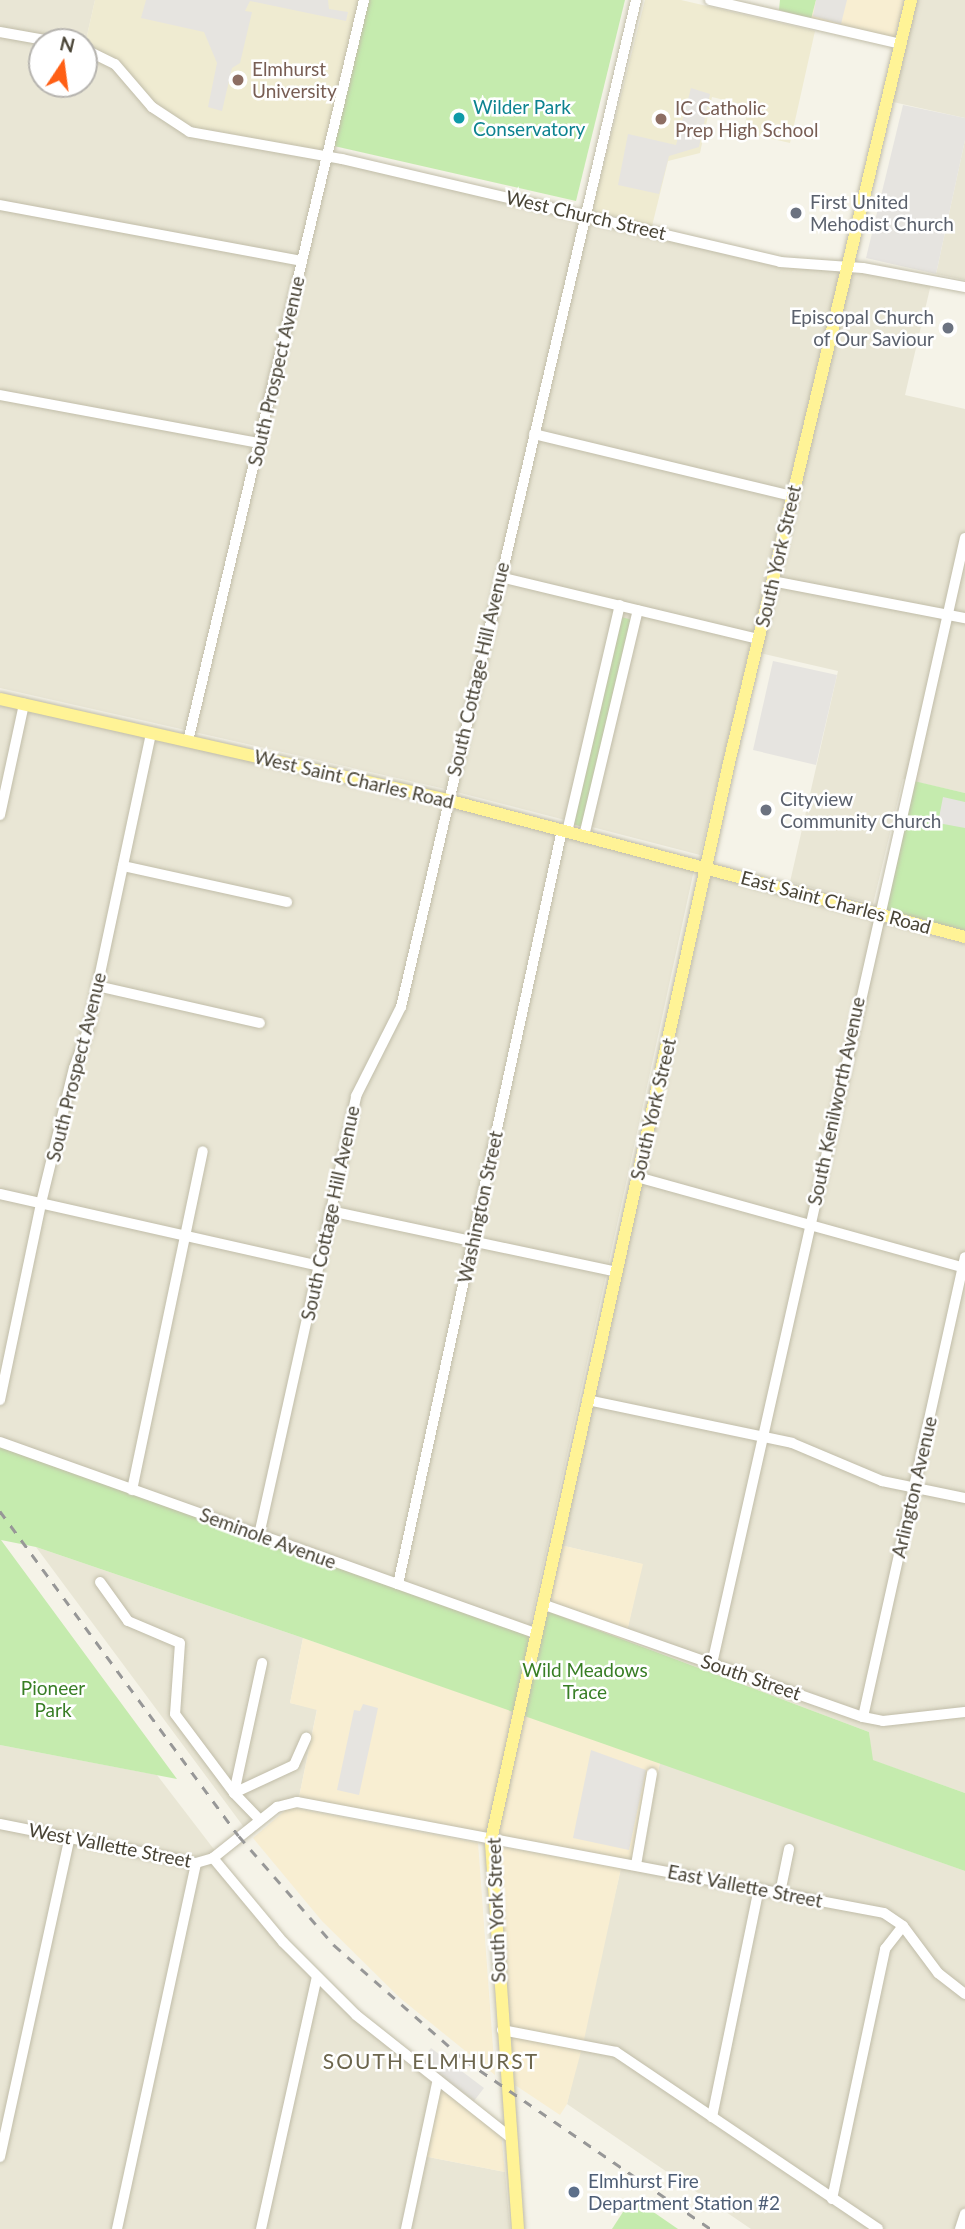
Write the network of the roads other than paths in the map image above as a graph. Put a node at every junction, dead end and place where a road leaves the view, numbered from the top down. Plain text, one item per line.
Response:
1 (364, 0) edge
2 (636, 0) edge
3 (710, 0) edge
4 (911, 0) edge
5 (0, 32) edge
6 (28, 37) edge
7 (900, 44) junction
8 (98, 56) edge
9 (327, 158) junction
10 (0, 205) edge
11 (585, 215) junction
12 (302, 261) junction
13 (846, 267) junction
14 (965, 287) edge
15 (0, 395) edge
16 (534, 434) junction
17 (259, 443) junction
18 (792, 496) junction
19 (965, 538) edge
20 (500, 577) junction
21 (772, 580) junction
22 (620, 606) junction
23 (638, 610) junction
24 (947, 614) junction
25 (965, 618) edge
26 (758, 639) junction
27 (0, 699) edge
28 (24, 704) junction
29 (151, 733) junction
30 (188, 741) junction
31 (447, 800) junction
32 (0, 815) edge
33 (565, 831) junction
34 (584, 836) junction
35 (123, 866) junction
36 (706, 868) junction
37 (287, 902) dead end
38 (878, 913) junction
39 (965, 937) edge
40 (97, 986) junction
41 (260, 1023) dead end
42 (203, 1151) dead end
43 (638, 1177) junction
44 (0, 1194) edge
45 (41, 1203) junction
46 (330, 1211) junction
47 (809, 1225) junction
48 (186, 1236) junction
49 (473, 1242) junction
50 (964, 1264) edge
51 (319, 1266) junction
52 (616, 1272) junction
53 (587, 1399) junction
54 (0, 1400) edge
55 (762, 1436) junction
56 (0, 1442) edge
57 (914, 1489) junction
58 (132, 1490) junction
59 (965, 1499) edge
60 (259, 1535) junction
61 (100, 1582) dead end
62 (398, 1584) junction
63 (542, 1604) junction
64 (535, 1633) junction
65 (262, 1663) dead end
66 (712, 1664) junction
67 (965, 1712) edge
68 (863, 1717) junction
69 (306, 1738) dead end
70 (652, 1773) dead end
71 (234, 1793) junction
72 (260, 1820) junction
73 (0, 1824) edge
74 (70, 1837) junction
75 (491, 1840) junction
76 (789, 1849) dead end
77 (213, 1858) junction
78 (196, 1863) junction
79 (636, 1865) junction
80 (759, 1889) junction
81 (780, 1893) junction
82 (903, 1926) junction
83 (317, 1977) junction
84 (965, 1994) edge
85 (502, 2030) junction
86 (437, 2083) junction
87 (712, 2117) junction
88 (511, 2138) junction
89 (0, 2157) edge
90 (832, 2199) junction
91 (965, 2214) edge
92 (117, 2229) edge
93 (261, 2229) edge
94 (406, 2229) edge
95 (518, 2229) edge
96 (878, 2229) edge
97 (960, 2229) edge

1 - 9 street, South Prospect Avenue
2 - 11 street, South Cottage Hill Avenue
3 - 7 street
4 - 7 main road, South York Street
5 - 6 street
7 - 13 main road, South York Street
8 - 9 street, West Church Street
9 - 11 street, West Church Street
9 - 12 street, South Prospect Avenue
10 - 12 street
11 - 13 street, West Church Street
11 - 16 street, South Cottage Hill Avenue
12 - 17 street, South Prospect Avenue
13 - 14 street, West Church Street
13 - 18 main road, South York Street
15 - 17 street
16 - 18 street
16 - 20 street, South Cottage Hill Avenue
17 - 30 street, South Prospect Avenue
18 - 21 main road, South York Street
19 - 24 street, South Kenilworth Avenue
20 - 22 street
20 - 31 street, South Cottage Hill Avenue
21 - 24 street
21 - 26 main road, South York Street
22 - 23 street
22 - 33 street, Washington Street
23 - 26 street
23 - 34 street
24 - 25 street
24 - 38 street, South Kenilworth Avenue
26 - 36 main road, South York Street
27 - 28 main road, West Saint Charles Road
28 - 29 main road, West Saint Charles Road
28 - 32 street
29 - 30 main road, West Saint Charles Road
29 - 35 street, South Prospect Avenue
30 - 31 main road, West Saint Charles Road
31 - 33 main road, West Saint Charles Road
31 - 46 street, South Cottage Hill Avenue
33 - 34 main road, West Saint Charles Road
33 - 49 street, Washington Street
34 - 36 main road, West Saint Charles Road
35 - 37 street
35 - 40 street, South Prospect Avenue
36 - 38 main road, East Saint Charles Road
36 - 43 main road, South York Street
38 - 39 main road, East Saint Charles Road
38 - 47 street, South Kenilworth Avenue
40 - 41 street
40 - 45 street, South Prospect Avenue
42 - 48 street
43 - 47 street
43 - 52 main road, South York Street
44 - 45 street
45 - 48 street
45 - 54 street, South Prospect Avenue
46 - 49 street
46 - 51 street, South Cottage Hill Avenue
47 - 50 street
47 - 55 street, South Kenilworth Avenue
48 - 51 street
48 - 58 street
49 - 52 street
49 - 62 street, Washington Street
50 - 57 street, Arlington Avenue
51 - 60 street, South Cottage Hill Avenue
52 - 53 main road, South York Street
53 - 55 street
53 - 63 main road, South York Street
55 - 57 street
55 - 66 street, South Kenilworth Avenue
56 - 58 street, Seminole Avenue
57 - 59 street
57 - 68 street, Arlington Avenue
58 - 60 street, Seminole Avenue
60 - 62 street, Seminole Avenue
61 - 71 street
62 - 64 street, Seminole Avenue
63 - 64 main road, South York Street
63 - 66 street, South Street
64 - 75 main road, South York Street
65 - 71 street
66 - 68 street, South Street
67 - 68 street, South Street
69 - 71 street
70 - 79 street
71 - 72 street
72 - 75 street, West Vallette Street
72 - 77 street, West Vallette Street
73 - 74 street, West Vallette Street
74 - 78 street, West Vallette Street
74 - 89 street
75 - 79 street, East Vallette Street
75 - 85 main road, South York Street
76 - 81 street
77 - 78 street, West Vallette Street
77 - 83 street
78 - 92 street
79 - 80 street, East Vallette Street
80 - 81 street, East Vallette Street
80 - 87 street
81 - 82 street, East Vallette Street
82 - 84 street, East Vallette Street
82 - 90 street
83 - 86 street
83 - 93 street
85 - 87 street
85 - 88 main road, South York Street
86 - 88 street
86 - 94 street
87 - 90 street
88 - 95 main road, South York Street
90 - 96 street
91 - 97 street

